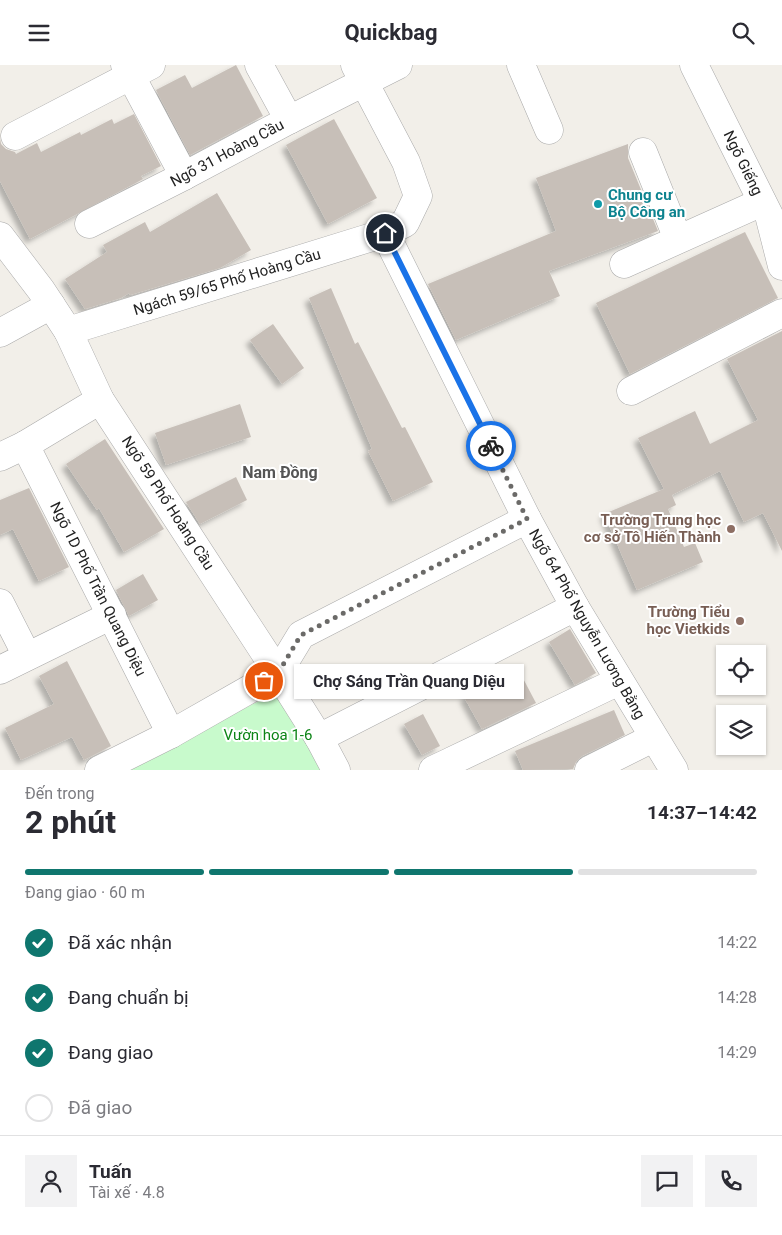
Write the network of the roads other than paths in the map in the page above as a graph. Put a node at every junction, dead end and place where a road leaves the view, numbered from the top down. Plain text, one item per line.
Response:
1 (259, 65) edge
2 (398, 65) edge
3 (522, 65) edge
4 (694, 65) edge
5 (136, 69) edge
6 (360, 74) edge
7 (289, 119) junction
8 (549, 130) dead end
9 (15, 136) dead end
10 (643, 151) dead end
11 (184, 176) junction
12 (762, 202) junction
13 (89, 224) dead end
14 (385, 233) junction
15 (0, 236) edge
16 (678, 239) junction
17 (624, 264) dead end
18 (782, 265) edge
19 (50, 305) junction
20 (782, 313) edge
21 (68, 331) junction
22 (0, 333) edge
23 (631, 391) dead end
24 (100, 400) junction
25 (25, 445) junction
26 (0, 457) edge
27 (527, 519) junction
28 (0, 603) edge
29 (575, 607) junction
30 (112, 615) junction
31 (27, 656) junction
32 (0, 669) edge
33 (278, 673) junction
34 (619, 681) junction
35 (171, 733) junction
36 (319, 738) junction
37 (654, 738) junction
38 (99, 770) edge
39 (336, 770) edge
40 (434, 770) edge
41 (589, 770) edge
42 (674, 770) edge

1 - 7 street
2 - 6 street
3 - 8 street
4 - 12 street, Ngõ Giếng
5 - 9 street
5 - 11 street
6 - 7 street, Ngõ 31 Hoàng Cầu
6 - 14 street, Ngách 59/65 Phố Hoàng Cầu
7 - 11 street, Ngõ 31 Hoàng Cầu
10 - 16 street
11 - 13 street, Ngõ 31 Hoàng Cầu
12 - 16 street
12 - 18 street, Ngõ Giếng
14 - 21 street, Ngách 59/65 Phố Hoàng Cầu
14 - 27 street, Ngõ 64 Phố Nguyễn Lương Bằng
15 - 19 street, Ngõ 59 Phố Hoàng Cầu
16 - 17 street
19 - 21 street, Ngõ 59 Phố Hoàng Cầu
19 - 22 street
20 - 23 street
21 - 24 street, Ngõ 59 Phố Hoàng Cầu
24 - 25 street
24 - 33 street, Ngõ 59 Phố Hoàng Cầu
25 - 26 street
25 - 30 street, Ngõ 1D Phố Trần Quang Diệu
27 - 29 street, Ngõ 64 Phố Nguyễn Lương Bằng
27 - 33 street
28 - 31 street
29 - 34 street, Ngõ 64 Phố Nguyễn Lương Bằng
29 - 36 street
30 - 31 street
30 - 35 street, Ngõ 1D Phố Trần Quang Diệu
31 - 32 street
33 - 35 street
33 - 36 street, Ngõ 59 Phố Hoàng Cầu
34 - 37 street, Ngõ 64 Phố Nguyễn Lương Bằng
34 - 40 street
35 - 38 street
36 - 39 street, Ngõ 59 Phố Hoàng Cầu
37 - 41 street
37 - 42 street, Ngõ 64 Phố Nguyễn Lương Bằng

